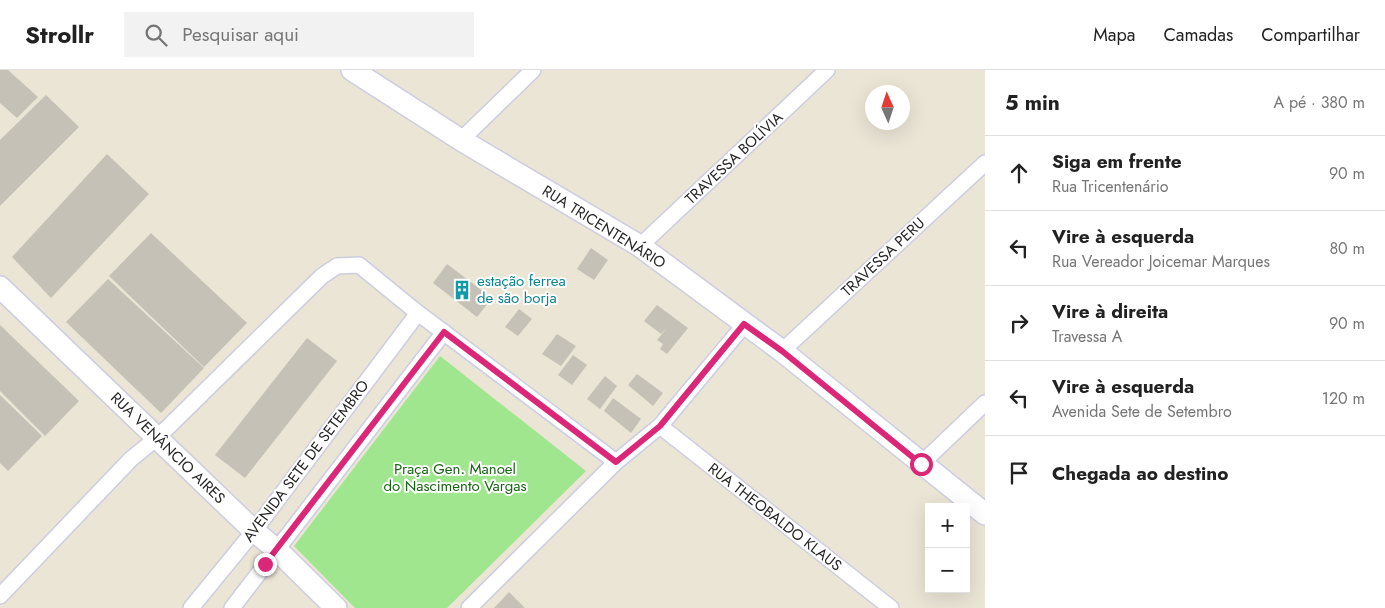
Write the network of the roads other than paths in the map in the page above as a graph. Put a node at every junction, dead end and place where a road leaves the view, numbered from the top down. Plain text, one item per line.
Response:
1 (352, 70) edge
2 (533, 70) edge
3 (827, 70) edge
4 (460, 140) junction
5 (985, 163) edge
6 (640, 246) junction
7 (0, 287) edge
8 (418, 313) junction
9 (744, 324) junction
10 (444, 332) junction
11 (782, 351) junction
12 (985, 403) edge
13 (660, 426) junction
14 (158, 438) junction
15 (616, 462) junction
16 (921, 464) junction
17 (985, 514) edge
18 (254, 531) junction
19 (277, 550) junction
20 (0, 596) edge
21 (192, 608) edge
22 (232, 608) edge
23 (336, 608) edge
24 (469, 608) edge
25 (890, 608) edge

1 - 4 street, RUA TRICENTENÁRIO
2 - 4 street
3 - 6 street, TRAVESSA BOLÍVIA
4 - 6 street, RUA TRICENTENÁRIO
5 - 11 street, TRAVESSA PERU
6 - 9 street, RUA TRICENTENÁRIO
7 - 14 street, RUA VENÂNCIO AIRES
8 - 10 street
8 - 14 street
8 - 18 street, AVENIDA SETE DE SETEMBRO
9 - 11 street, RUA TRICENTENÁRIO
9 - 13 street
10 - 15 street
10 - 19 street, AVENIDA SETE DE SETEMBRO
11 - 16 street, RUA TRICENTENÁRIO
12 - 16 street
13 - 15 street
13 - 25 street, RUA THEOBALDO KLAUS
14 - 18 street, RUA VENÂNCIO AIRES
14 - 20 street
15 - 24 street
16 - 17 street, RUA TRICENTENÁRIO
18 - 19 street, RUA VENÂNCIO AIRES
18 - 21 street, AVENIDA SETE DE SETEMBRO
19 - 22 street, AVENIDA SETE DE SETEMBRO
19 - 23 street, RUA VENÂNCIO AIRES

